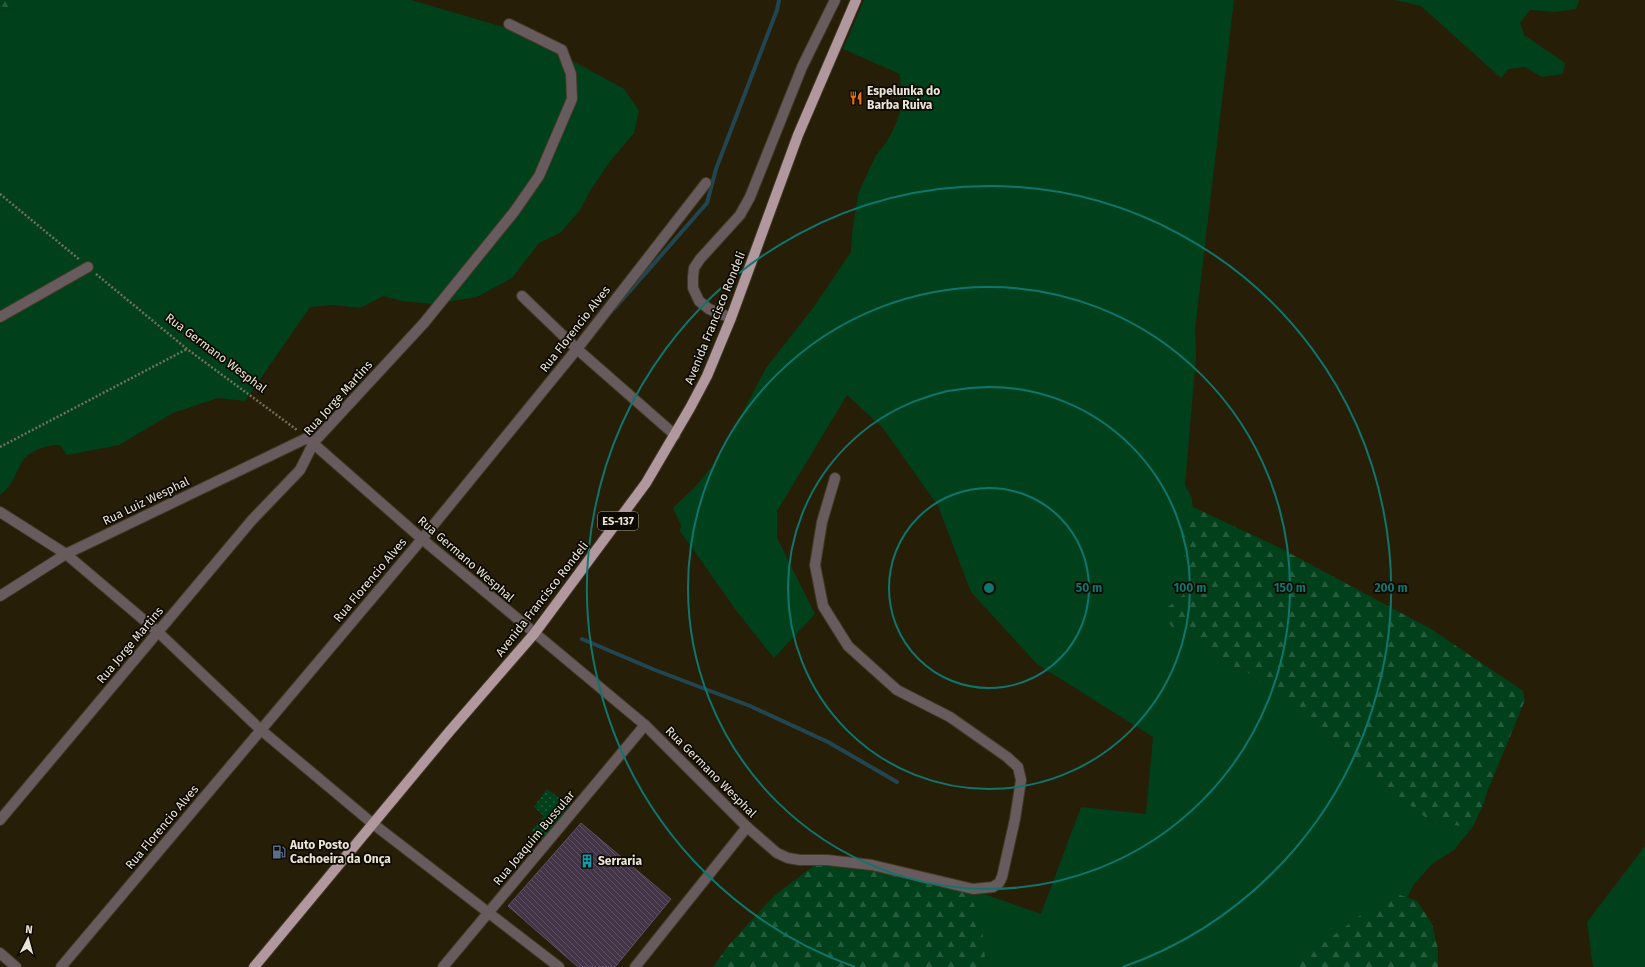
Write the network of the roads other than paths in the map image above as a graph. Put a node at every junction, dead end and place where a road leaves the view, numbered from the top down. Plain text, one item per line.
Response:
1 (835, 0) edge
2 (856, 0) edge
3 (509, 24) dead end
4 (706, 183) dead end
5 (88, 267) road end
6 (522, 296) dead end
7 (0, 317) edge
8 (731, 318) junction
9 (577, 349) junction
10 (675, 435) junction
11 (310, 440) junction
12 (836, 478) dead end
13 (0, 512) edge
14 (422, 539) junction
15 (66, 554) junction
16 (0, 596) edge
17 (158, 632) junction
18 (534, 634) junction
19 (645, 725) junction
20 (261, 730) junction
21 (0, 820) edge
22 (372, 823) junction
23 (747, 827) junction
24 (488, 913) junction
25 (0, 953) edge
26 (16, 967) edge
27 (61, 967) edge
28 (254, 967) edge
29 (443, 967) edge
30 (559, 967) edge
31 (635, 967) edge

1 - 8 street
2 - 8 main road, Avenida Francisco Rondeli / ES-137
3 - 11 street, Rua Jorge Martins
4 - 9 street, Rua Florencio Alves
5 - 7 street
6 - 9 street
8 - 10 main road, Avenida Francisco Rondeli / ES-137
9 - 10 street
9 - 14 street, Rua Florencio Alves
10 - 18 main road, Avenida Francisco Rondeli / ES-137
11 - 14 street, Rua Germano Wesphal
11 - 15 street, Rua Luiz Wesphal
11 - 17 street, Rua Jorge Martins
12 - 23 street, Rua Germano Wesphal
13 - 15 street
14 - 18 street, Rua Germano Wesphal
14 - 20 street, Rua Florencio Alves
15 - 16 street, Rua Luiz Wesphal
15 - 17 street
17 - 20 street
17 - 21 street, Rua Jorge Martins
18 - 19 street, Rua Germano Wesphal
18 - 22 main road, Avenida Francisco Rondeli / ES-137
19 - 23 street, Rua Germano Wesphal
19 - 24 street, Rua Joaquim Bussular
20 - 22 street
20 - 27 street, Rua Florencio Alves
22 - 24 street
22 - 28 main road, Avenida Francisco Rondeli / ES-137
23 - 31 street
24 - 29 street, Rua Joaquim Bussular
24 - 30 street
25 - 26 street

